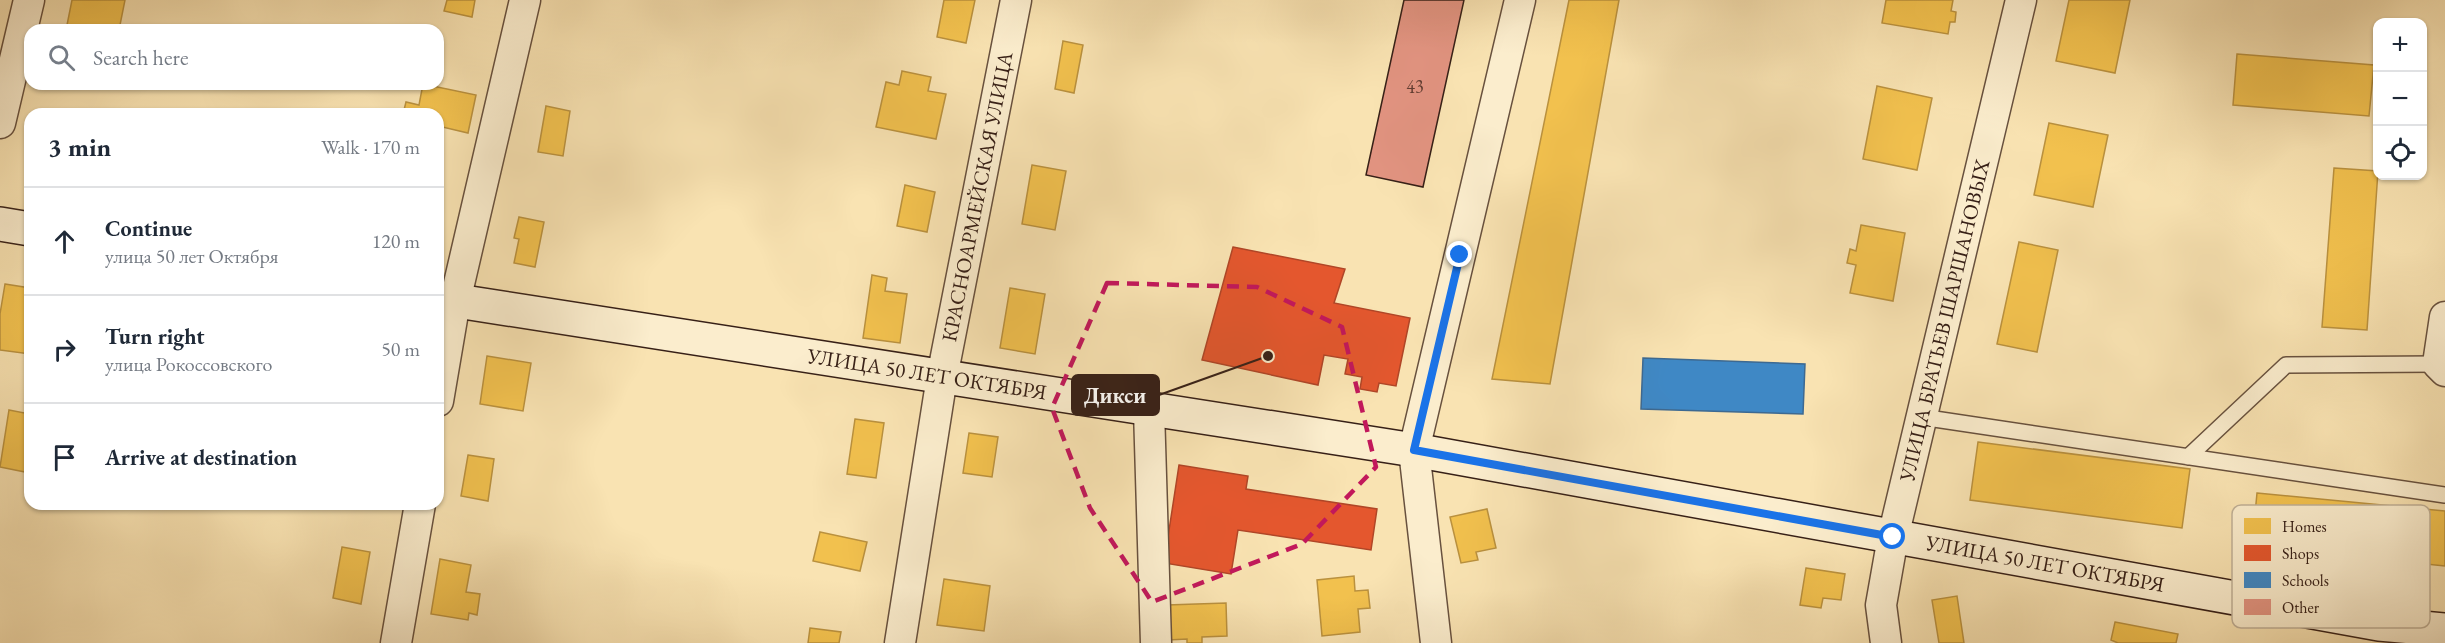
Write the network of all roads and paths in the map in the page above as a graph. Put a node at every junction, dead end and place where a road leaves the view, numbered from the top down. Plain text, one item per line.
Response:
1 (29, 0) edge
2 (525, 0) edge
3 (1016, 0) edge
4 (1520, 0) edge
5 (2021, 0) edge
6 (0, 123) edge
7 (0, 224) edge
8 (24, 228) edge
9 (447, 300) edge
10 (2445, 317) edge
11 (444, 334) edge
12 (2442, 368) edge
13 (942, 377) junction
14 (1149, 410) junction
15 (1921, 417) junction
16 (1414, 450) junction
17 (2188, 457) junction
18 (2445, 495) edge
19 (419, 510) edge
20 (1893, 537) junction
21 (2232, 604) edge
22 (2355, 628) edge
23 (2445, 630) edge
24 (2380, 633) edge
25 (396, 643) edge
26 (900, 643) edge
27 (1156, 643) edge
28 (1436, 643) edge
29 (1886, 643) edge

1 - 6 street
2 - 9 street
3 - 13 street, КРАСНОАРМЕЙСКАЯ УЛИЦА
4 - 16 street
5 - 15 street, УЛИЦА БРАТЬЕВ ШАРШАНОВЫХ
7 - 8 street
9 - 11 street
9 - 13 street, УЛИЦА 50 ЛЕТ ОКТЯБРЯ
10 - 12 street
12 - 17 lane
13 - 14 street, УЛИЦА 50 ЛЕТ ОКТЯБРЯ
13 - 26 street, КРАСНОАРМЕЙСКАЯ УЛИЦА
14 - 16 street, УЛИЦА 50 ЛЕТ ОКТЯБРЯ
14 - 27 street
15 - 17 lane
15 - 20 street, УЛИЦА БРАТЬЕВ ШАРШАНОВЫХ
16 - 20 street, УЛИЦА 50 ЛЕТ ОКТЯБРЯ
16 - 28 street
17 - 18 lane
19 - 25 street
20 - 21 street, УЛИЦА 50 ЛЕТ ОКТЯБРЯ
20 - 29 street, УЛИЦА БРАТЬЕВ ШАРШАНОВЫХ
22 - 24 street, УЛИЦА 50 ЛЕТ ОКТЯБРЯ
23 - 24 street, УЛИЦА 50 ЛЕТ ОКТЯБРЯ

